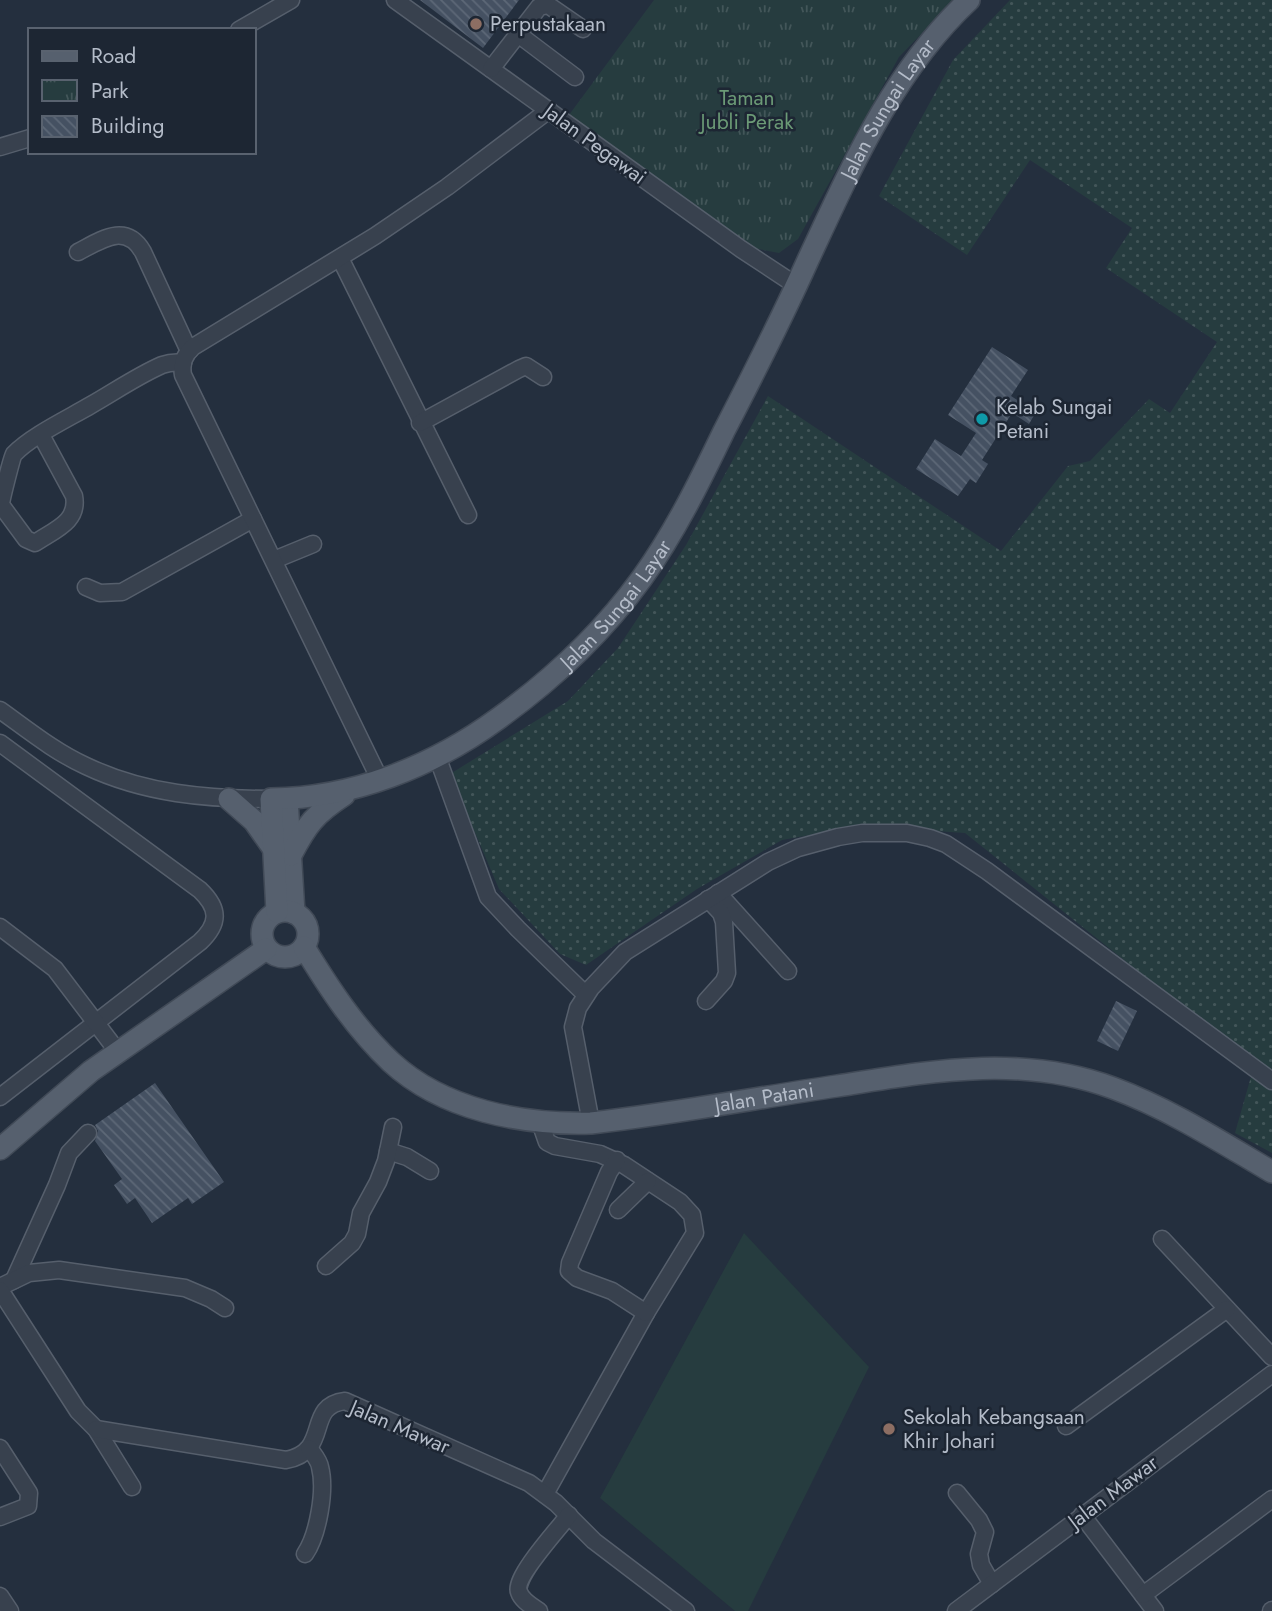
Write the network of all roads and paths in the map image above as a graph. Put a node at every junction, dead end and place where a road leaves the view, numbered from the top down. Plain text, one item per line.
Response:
1 (291, 0) edge
2 (396, 0) edge
3 (969, 0) edge
4 (242, 28) edge
5 (583, 29) dead end
6 (518, 34) junction
7 (491, 69) junction
8 (575, 76) dead end
9 (548, 110) junction
10 (28, 139) edge
11 (0, 147) edge
12 (78, 252) dead end
13 (340, 258) junction
14 (797, 286) junction
15 (186, 357) junction
16 (543, 377) dead end
17 (420, 423) junction
18 (41, 435) junction
19 (468, 515) dead end
20 (253, 519) junction
21 (313, 544) dead end
22 (274, 560) junction
23 (86, 587) dead end
24 (0, 710) edge
25 (0, 743) edge
26 (437, 756) junction
27 (380, 780) junction
28 (352, 790) junction
29 (229, 799) junction
30 (279, 799) junction
31 (282, 852) junction
32 (713, 896) junction
33 (286, 913) junction
34 (0, 927) edge
35 (304, 947) junction
36 (266, 949) junction
37 (788, 971) dead end
38 (586, 995) junction
39 (706, 1001) dead end
40 (96, 1023) junction
41 (118, 1052) junction
42 (1272, 1081) edge
43 (0, 1097) edge
44 (540, 1122) junction
45 (591, 1123) junction
46 (393, 1127) dead end
47 (88, 1133) dead end
48 (0, 1149) edge
49 (388, 1151) junction
50 (617, 1160) junction
51 (430, 1171) dead end
52 (1272, 1172) edge
53 (648, 1181) junction
54 (618, 1210) dead end
55 (1162, 1239) dead end
56 (326, 1266) dead end
57 (5, 1285) edge
58 (225, 1308) dead end
59 (1227, 1309) junction
60 (646, 1313) junction
61 (1272, 1357) edge
62 (1272, 1374) edge
63 (1066, 1426) dead end
64 (96, 1429) junction
65 (0, 1448) edge
66 (309, 1448) junction
67 (132, 1487) dead end
68 (957, 1493) dead end
69 (545, 1494) junction
70 (1272, 1499) edge
71 (569, 1515) junction
72 (1082, 1515) junction
73 (0, 1517) edge
74 (304, 1554) dead end
75 (992, 1584) junction
76 (1143, 1595) junction
77 (0, 1596) edge
78 (668, 1605) edge
79 (10, 1611) edge
80 (539, 1611) edge
81 (686, 1611) edge
82 (956, 1611) edge
83 (1155, 1611) edge

1 - 4 street
2 - 7 street, Jalan Pegawai
3 - 14 main road, Jalan Sungai Layar
5 - 6 street
6 - 7 street
6 - 8 street
7 - 9 street, Jalan Pegawai
9 - 13 street
9 - 14 street, Jalan Pegawai
10 - 11 street
12 - 15 street
13 - 15 street
13 - 17 street
14 - 26 main road, Jalan Sungai Layar
15 - 18 street
15 - 20 street
16 - 17 street
17 - 19 street
18 - 18 street
20 - 22 street
20 - 23 street
21 - 22 street
22 - 27 street
24 - 29 street, Jalan Sungai Layar
25 - 40 street
26 - 27 main road, Jalan Sungai Layar
26 - 38 street
27 - 28 main road, Jalan Sungai Layar
28 - 30 main road, Jalan Sungai Layar
28 - 31 main road
29 - 30 street, Jalan Sungai Layar
29 - 31 main road
30 - 31 main road
31 - 33 main road
32 - 37 street
32 - 38 street
32 - 39 street
32 - 42 street
33 - 35 main road
33 - 36 main road
34 - 40 street
35 - 36 main road
35 - 44 main road, Jalan Patani
36 - 41 main road
38 - 45 street
40 - 41 street
40 - 43 street
41 - 48 main road
44 - 45 main road, Jalan Patani
44 - 50 street
45 - 52 main road, Jalan Patani
46 - 49 street
47 - 57 street
49 - 51 street
49 - 56 street
50 - 53 street
50 - 60 street
53 - 54 street
53 - 60 street
55 - 59 street
57 - 58 street
57 - 64 street
59 - 61 street
59 - 63 street
60 - 69 street
62 - 72 street, Jalan Mawar
64 - 66 street
64 - 67 street
65 - 73 street
66 - 69 street, Jalan Mawar
66 - 74 street
68 - 75 street
69 - 71 street, Jalan Mawar
70 - 76 street
71 - 78 street, Jalan Mawar
71 - 80 street
72 - 75 street, Jalan Mawar
72 - 76 street
75 - 82 street, Jalan Mawar
76 - 83 street
77 - 79 street
78 - 81 street, Jalan Mawar

